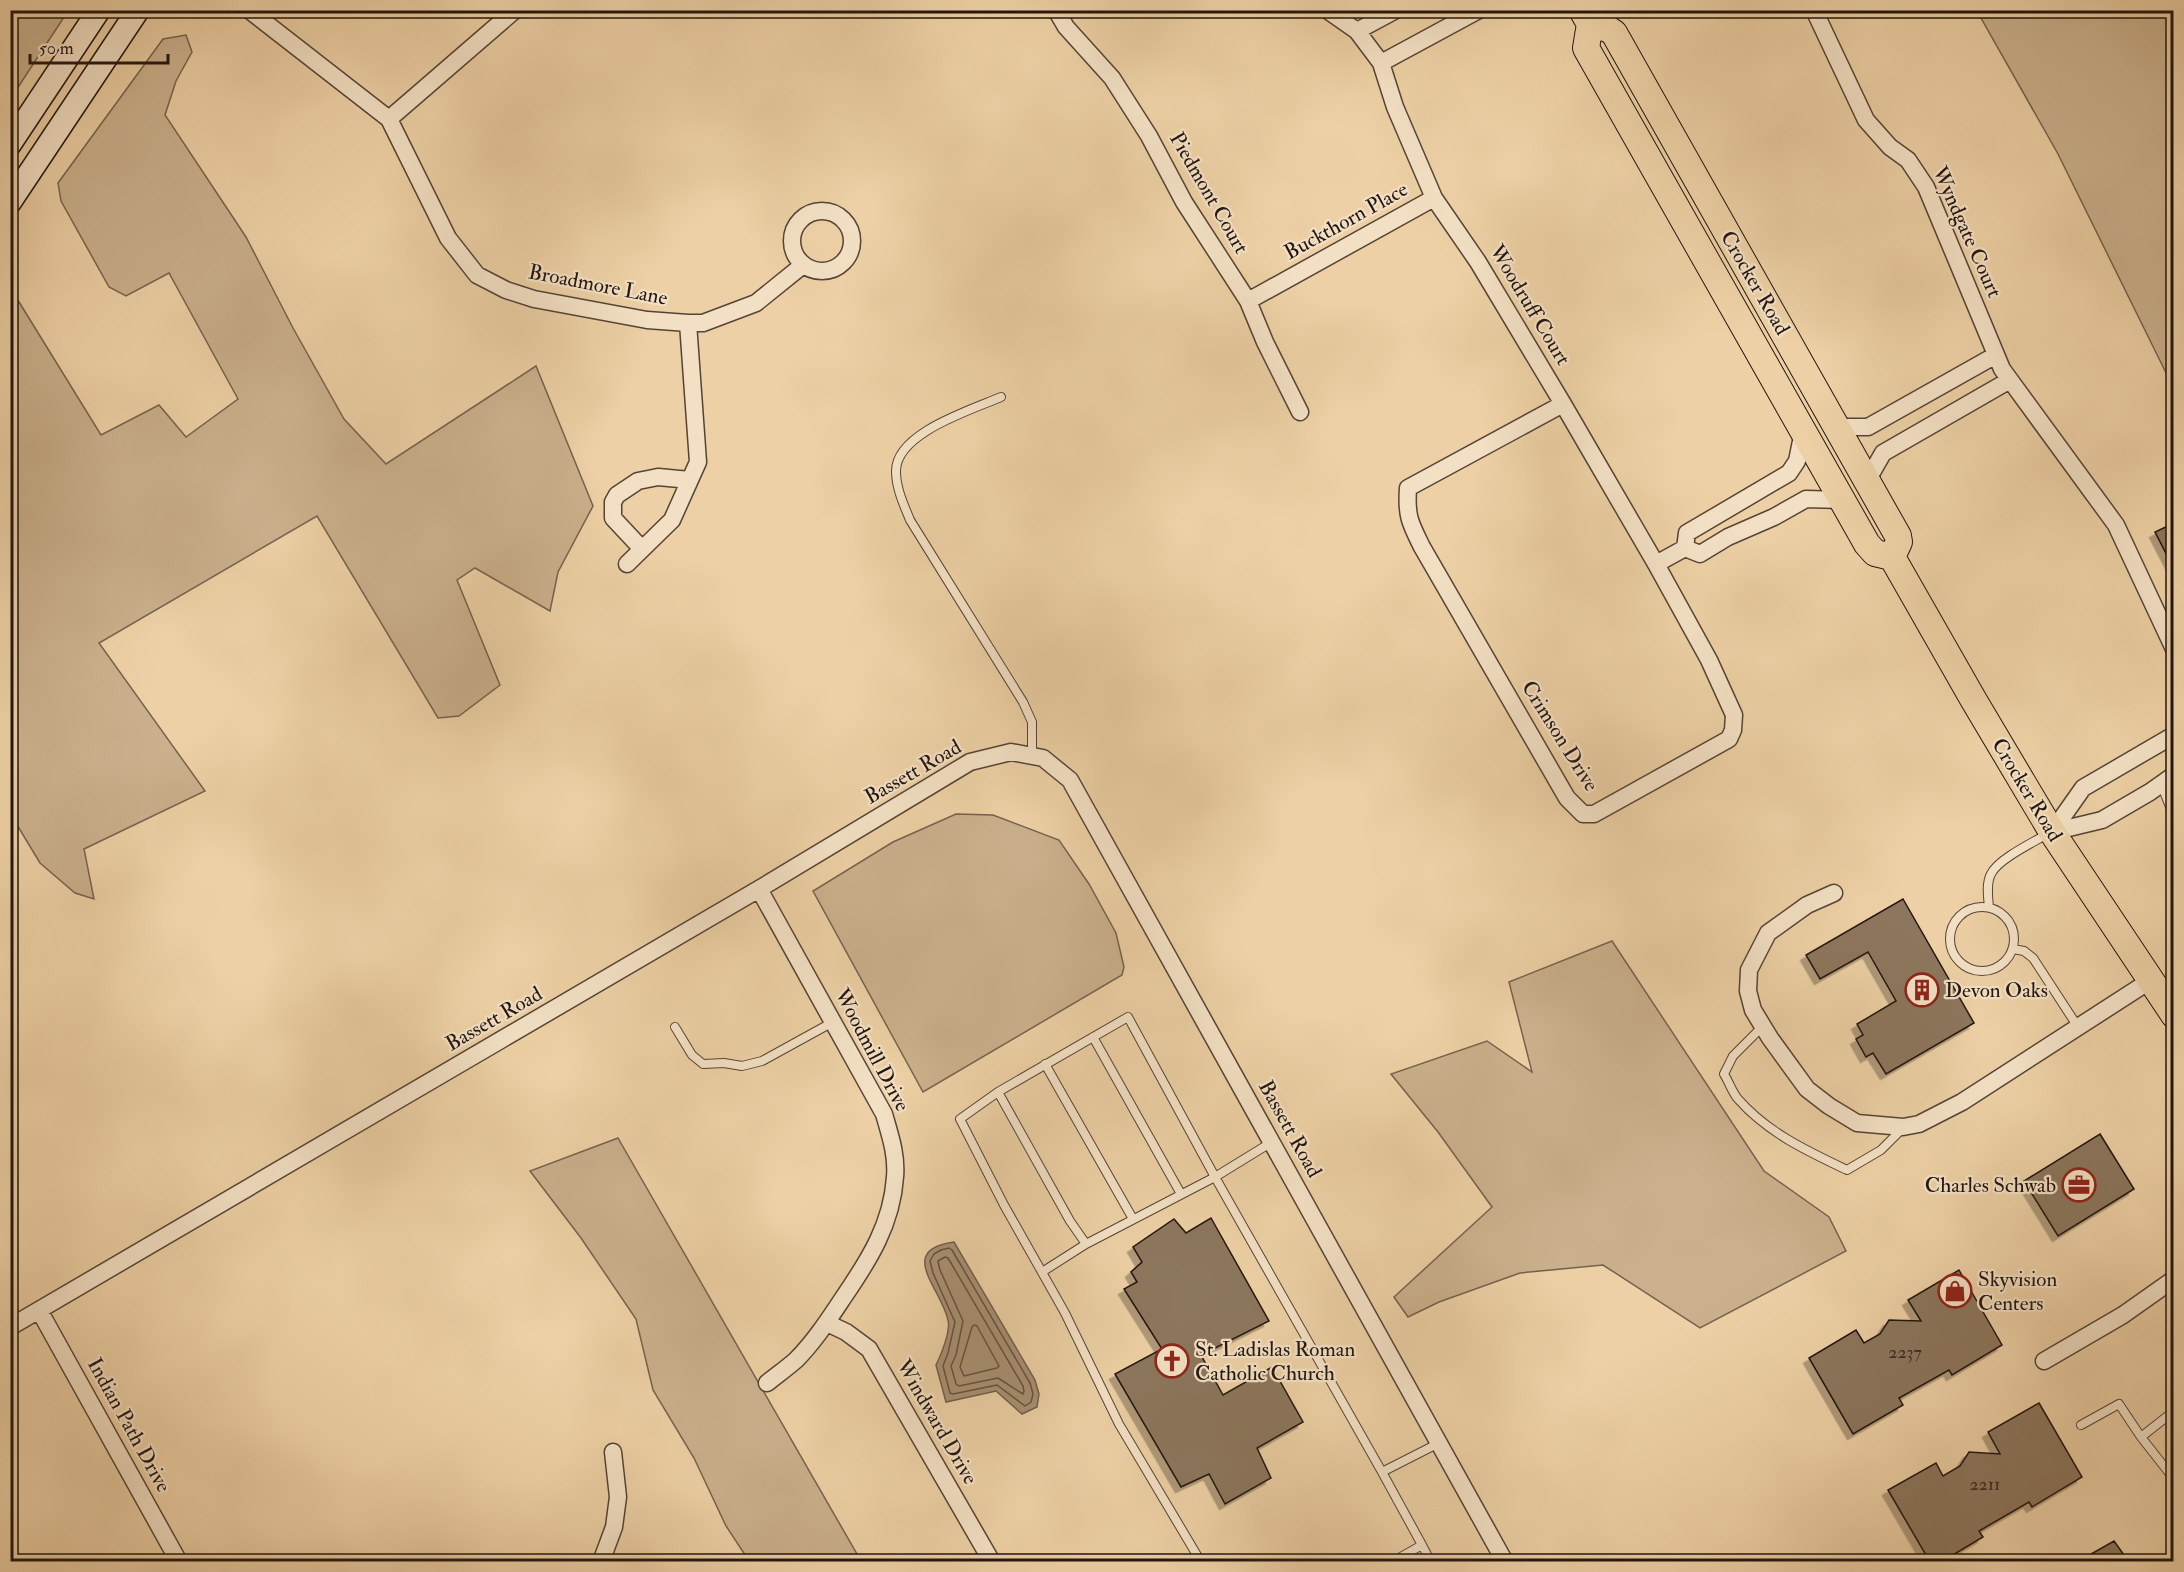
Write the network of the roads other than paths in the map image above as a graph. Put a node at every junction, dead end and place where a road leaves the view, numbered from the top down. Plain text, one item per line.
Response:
1 (99, 10) edge
2 (138, 10) edge
3 (249, 10) edge
4 (515, 10) edge
5 (1056, 10) edge
6 (1327, 10) edge
7 (1396, 10) edge
8 (1479, 10) edge
9 (1814, 10) edge
10 (1586, 17) edge
11 (1357, 31) junction
12 (1381, 63) junction
13 (389, 118) junction
14 (10, 144) edge
15 (1434, 198) junction
16 (10, 202) edge
17 (803, 265) dead end
18 (1248, 301) junction
19 (688, 323) junction
20 (1996, 356) junction
21 (2010, 380) junction
22 (1001, 398) dead end
23 (1563, 404) junction
24 (1300, 412) dead end
25 (1837, 427) junction
26 (1803, 431) junction
27 (690, 480) junction
28 (1867, 481) junction
29 (1842, 501) junction
30 (1685, 548) junction
31 (642, 549) junction
32 (1892, 557) junction
33 (627, 564) dead end
34 (1656, 564) junction
35 (2174, 649) edge
36 (2174, 735) edge
37 (1032, 756) junction
38 (2167, 779) edge
39 (2174, 817) edge
40 (2052, 832) junction
41 (759, 890) junction
42 (1834, 893) dead end
43 (1989, 907) junction
44 (2013, 949) junction
45 (2151, 980) junction
46 (2174, 1015) edge
47 (833, 1022) junction
48 (1762, 1026) junction
49 (675, 1027) dead end
50 (2078, 1027) junction
51 (1093, 1037) junction
52 (1045, 1064) junction
53 (998, 1092) junction
54 (1903, 1127) junction
55 (1272, 1142) junction
56 (1215, 1177) junction
57 (1181, 1194) junction
58 (1133, 1219) junction
59 (1086, 1244) junction
60 (1042, 1272) junction
61 (2174, 1279) edge
62 (39, 1310) junction
63 (827, 1323) junction
64 (10, 1327) edge
65 (2044, 1361) dead end
66 (767, 1383) dead end
67 (2174, 1411) edge
68 (2081, 1425) dead end
69 (2141, 1437) junction
70 (1439, 1443) junction
71 (613, 1452) dead end
72 (1382, 1472) junction
73 (2174, 1479) edge
74 (1422, 1545) junction
75 (179, 1562) edge
76 (601, 1562) edge
77 (992, 1562) edge
78 (1201, 1562) edge
79 (1392, 1562) edge
80 (1431, 1562) edge
81 (1505, 1562) edge

1 - 14 main road
2 - 16 main road
3 - 13 street, Broadmore Lane
4 - 13 street
5 - 18 street, Piedmont Court
6 - 11 street, Woodruff Court
7 - 11 street
8 - 12 street
9 - 20 street, Wyndgate Court
10 - 25 main road, Crocker Road
10 - 26 main road, Crocker Road
11 - 12 street, Woodruff Court
12 - 15 street, Woodruff Court
13 - 19 street, Broadmore Lane
15 - 18 street, Buckthorn Place
15 - 23 street, Woodruff Court
17 - 19 street, Broadmore Lane
18 - 24 street, Piedmont Court
19 - 27 street
20 - 21 street, Wyndgate Court
20 - 25 street
21 - 28 street
21 - 35 street, Wyndgate Court
22 - 37 lane
23 - 34 street, Woodruff Court
23 - 34 street, Crimson Drive
25 - 28 main road, Crocker Road
26 - 29 main road, Crocker Road
26 - 30 street
27 - 31 street
27 - 31 street
28 - 32 main road, Crocker Road
29 - 30 street
29 - 32 main road, Crocker Road
30 - 34 street
31 - 33 street
32 - 40 main road, Crocker Road
36 - 40 street
37 - 41 street, Bassett Road
37 - 55 street, Bassett Road
38 - 39 lane
38 - 40 street
40 - 43 lane
40 - 45 main road, Crocker Road
41 - 47 street, Woodmill Drive
41 - 62 street, Bassett Road
42 - 48 street
43 - 44 lane
43 - 44 lane
44 - 50 lane
45 - 46 main road, Crocker Road
45 - 50 street
47 - 49 lane
47 - 63 street, Woodmill Drive
48 - 54 street
48 - 54 lane
50 - 54 street
51 - 52 lane
51 - 56 lane
51 - 57 lane
52 - 53 lane
52 - 58 lane
53 - 59 lane
53 - 60 lane
55 - 56 lane
55 - 70 street, Bassett Road
56 - 57 lane
56 - 72 lane
57 - 58 lane
58 - 59 lane
59 - 60 lane
60 - 78 lane
61 - 65 street
62 - 64 street, Bassett Road
62 - 75 street, Indian Path Drive
63 - 66 street, Woodmill Drive
63 - 77 street, Windward Drive
67 - 69 lane
68 - 69 lane
69 - 73 lane
70 - 72 lane
70 - 81 street, Bassett Road
71 - 76 street
72 - 74 lane
74 - 79 lane
74 - 80 lane

